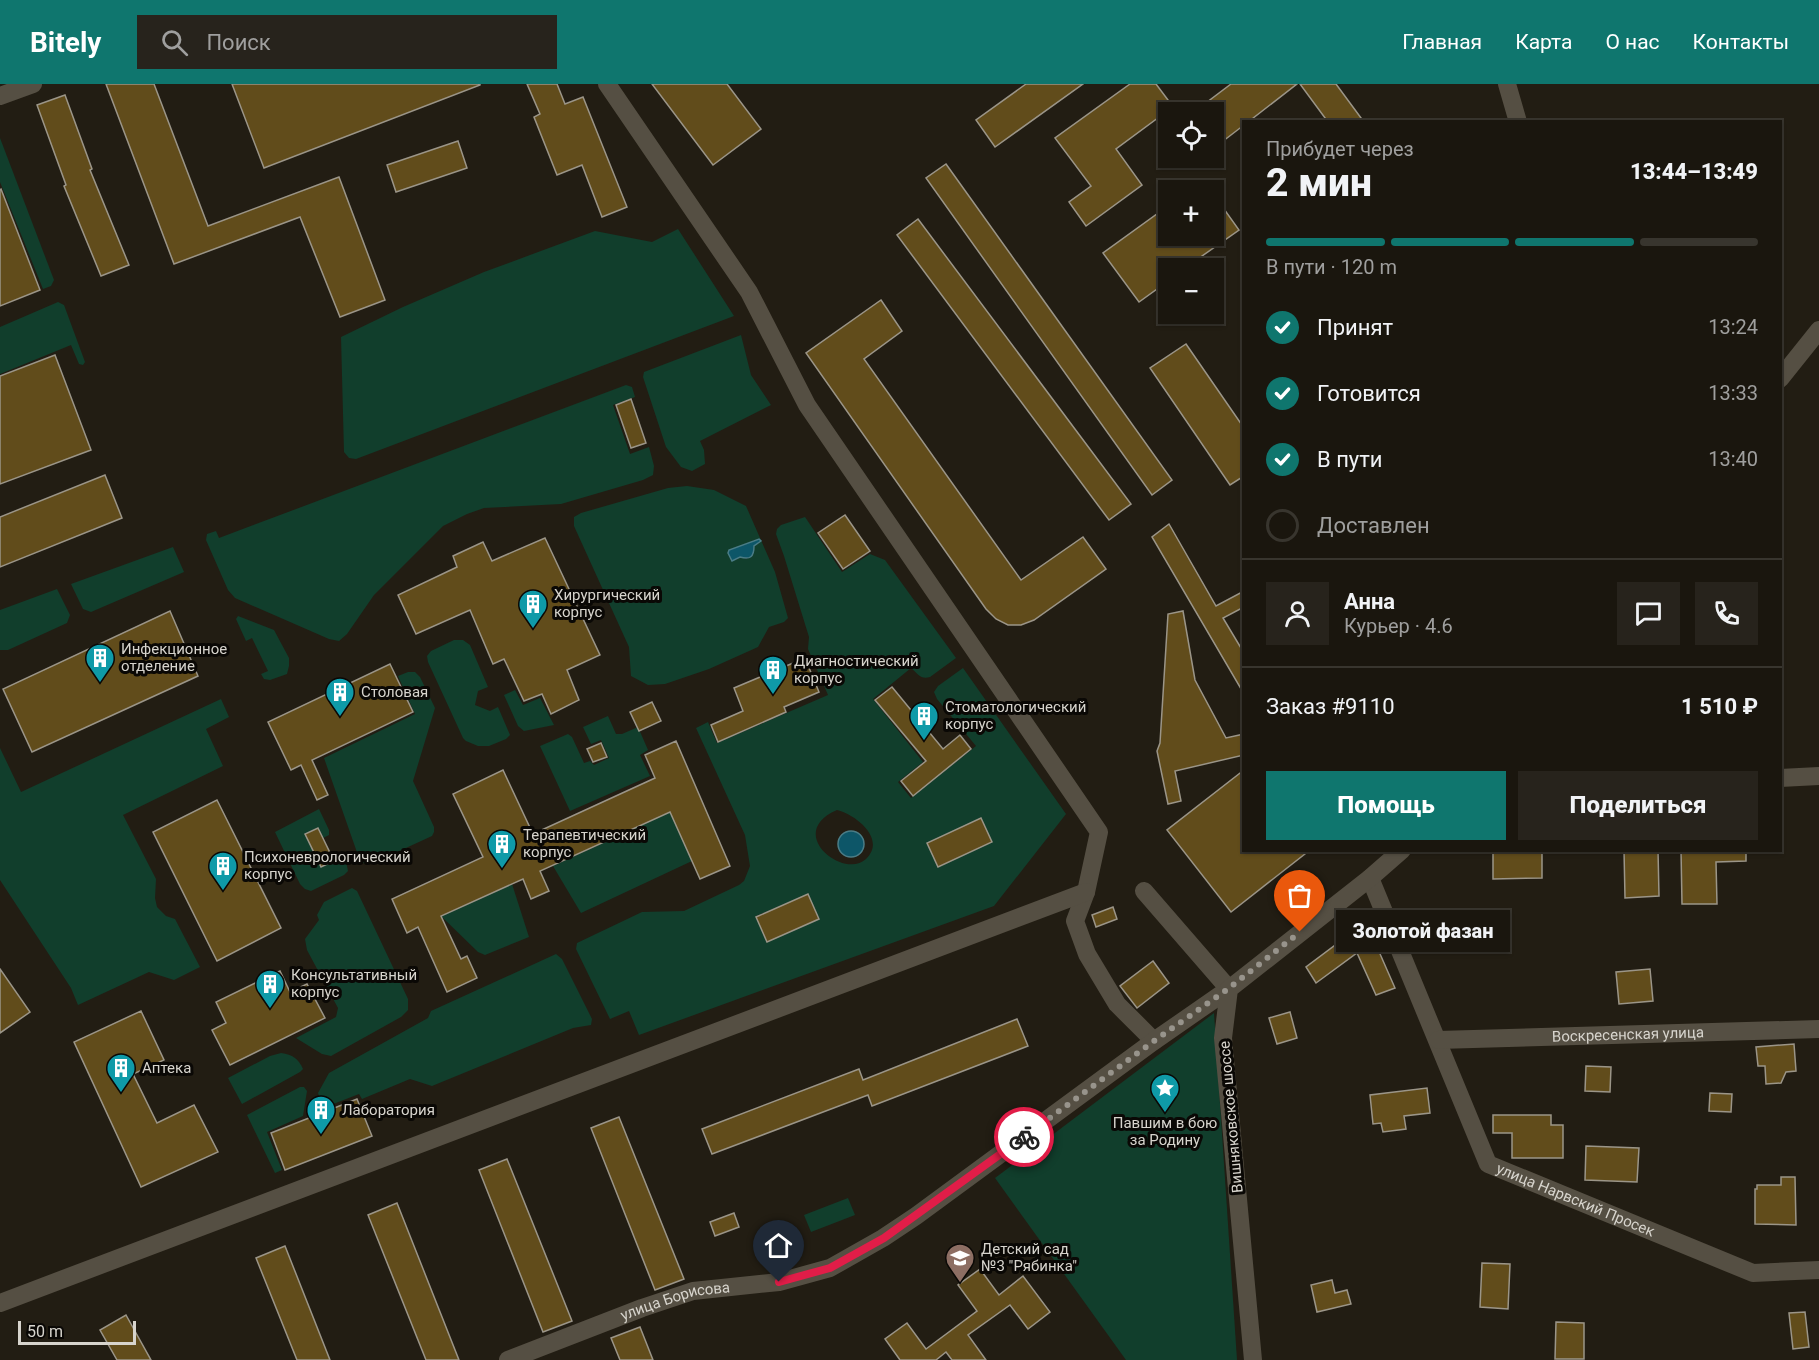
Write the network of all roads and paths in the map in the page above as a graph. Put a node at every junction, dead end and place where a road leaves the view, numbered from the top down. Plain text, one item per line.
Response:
1 (33, 84) edge
2 (607, 84) edge
3 (1507, 84) edge
4 (0, 96) edge
5 (1517, 120) edge
6 (1819, 330) edge
7 (1782, 376) edge
8 (1819, 776) edge
9 (1782, 778) edge
10 (1400, 852) edge
11 (1370, 878) junction
12 (1144, 891) dead end
13 (1086, 892) junction
14 (1228, 989) junction
15 (1819, 1029) edge
16 (1438, 1040) junction
17 (1154, 1041) junction
18 (1819, 1270) edge
19 (0, 1303) edge
20 (508, 1360) edge
21 (1253, 1360) edge

1 - 4 street
2 - 13 street
3 - 5 street
6 - 7 street
8 - 9 street
10 - 11 street
11 - 14 street
11 - 16 street, улица Нарвский Просек
12 - 14 street
13 - 17 street
13 - 19 street
14 - 17 street, улица Борисова
14 - 21 street, Вишняковское шоссе
15 - 16 street, Воскресенская улица
16 - 18 street, улица Нарвский Просек
17 - 20 street, улица Борисова

